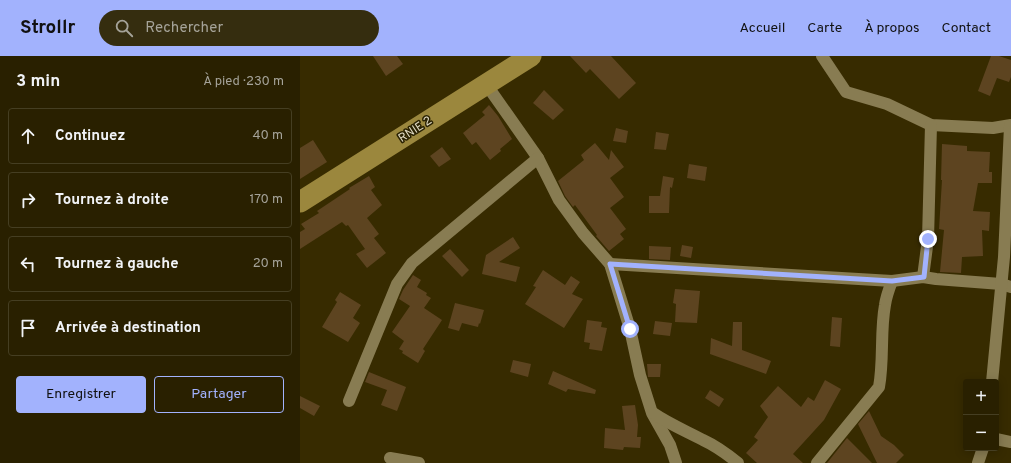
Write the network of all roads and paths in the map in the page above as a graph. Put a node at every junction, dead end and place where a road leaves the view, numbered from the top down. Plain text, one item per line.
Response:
1 (531, 56) edge
2 (822, 56) edge
3 (486, 84) junction
4 (931, 124) junction
5 (1011, 126) edge
6 (538, 158) junction
7 (300, 202) edge
8 (610, 264) junction
9 (924, 277) junction
10 (892, 281) junction
11 (1006, 285) edge
12 (992, 379) edge
13 (350, 401) dead end
14 (652, 413) junction
15 (999, 440) edge
16 (1011, 442) edge
17 (982, 451) edge
18 (390, 458) dead end
19 (418, 463) edge
20 (676, 463) edge
21 (738, 463) edge
22 (817, 463) edge
23 (978, 463) edge

1 - 3 highway, RNIE 2 / RNIE 2
2 - 4 street
3 - 6 street
3 - 7 highway, RNIE 2 / RNIE 2
4 - 5 street
4 - 9 street
5 - 11 street
6 - 8 street
6 - 13 street
8 - 10 street
8 - 14 street
9 - 10 street
9 - 11 street
10 - 22 street
11 - 12 street
14 - 20 street
14 - 21 street
15 - 16 street
17 - 23 street
18 - 19 street

